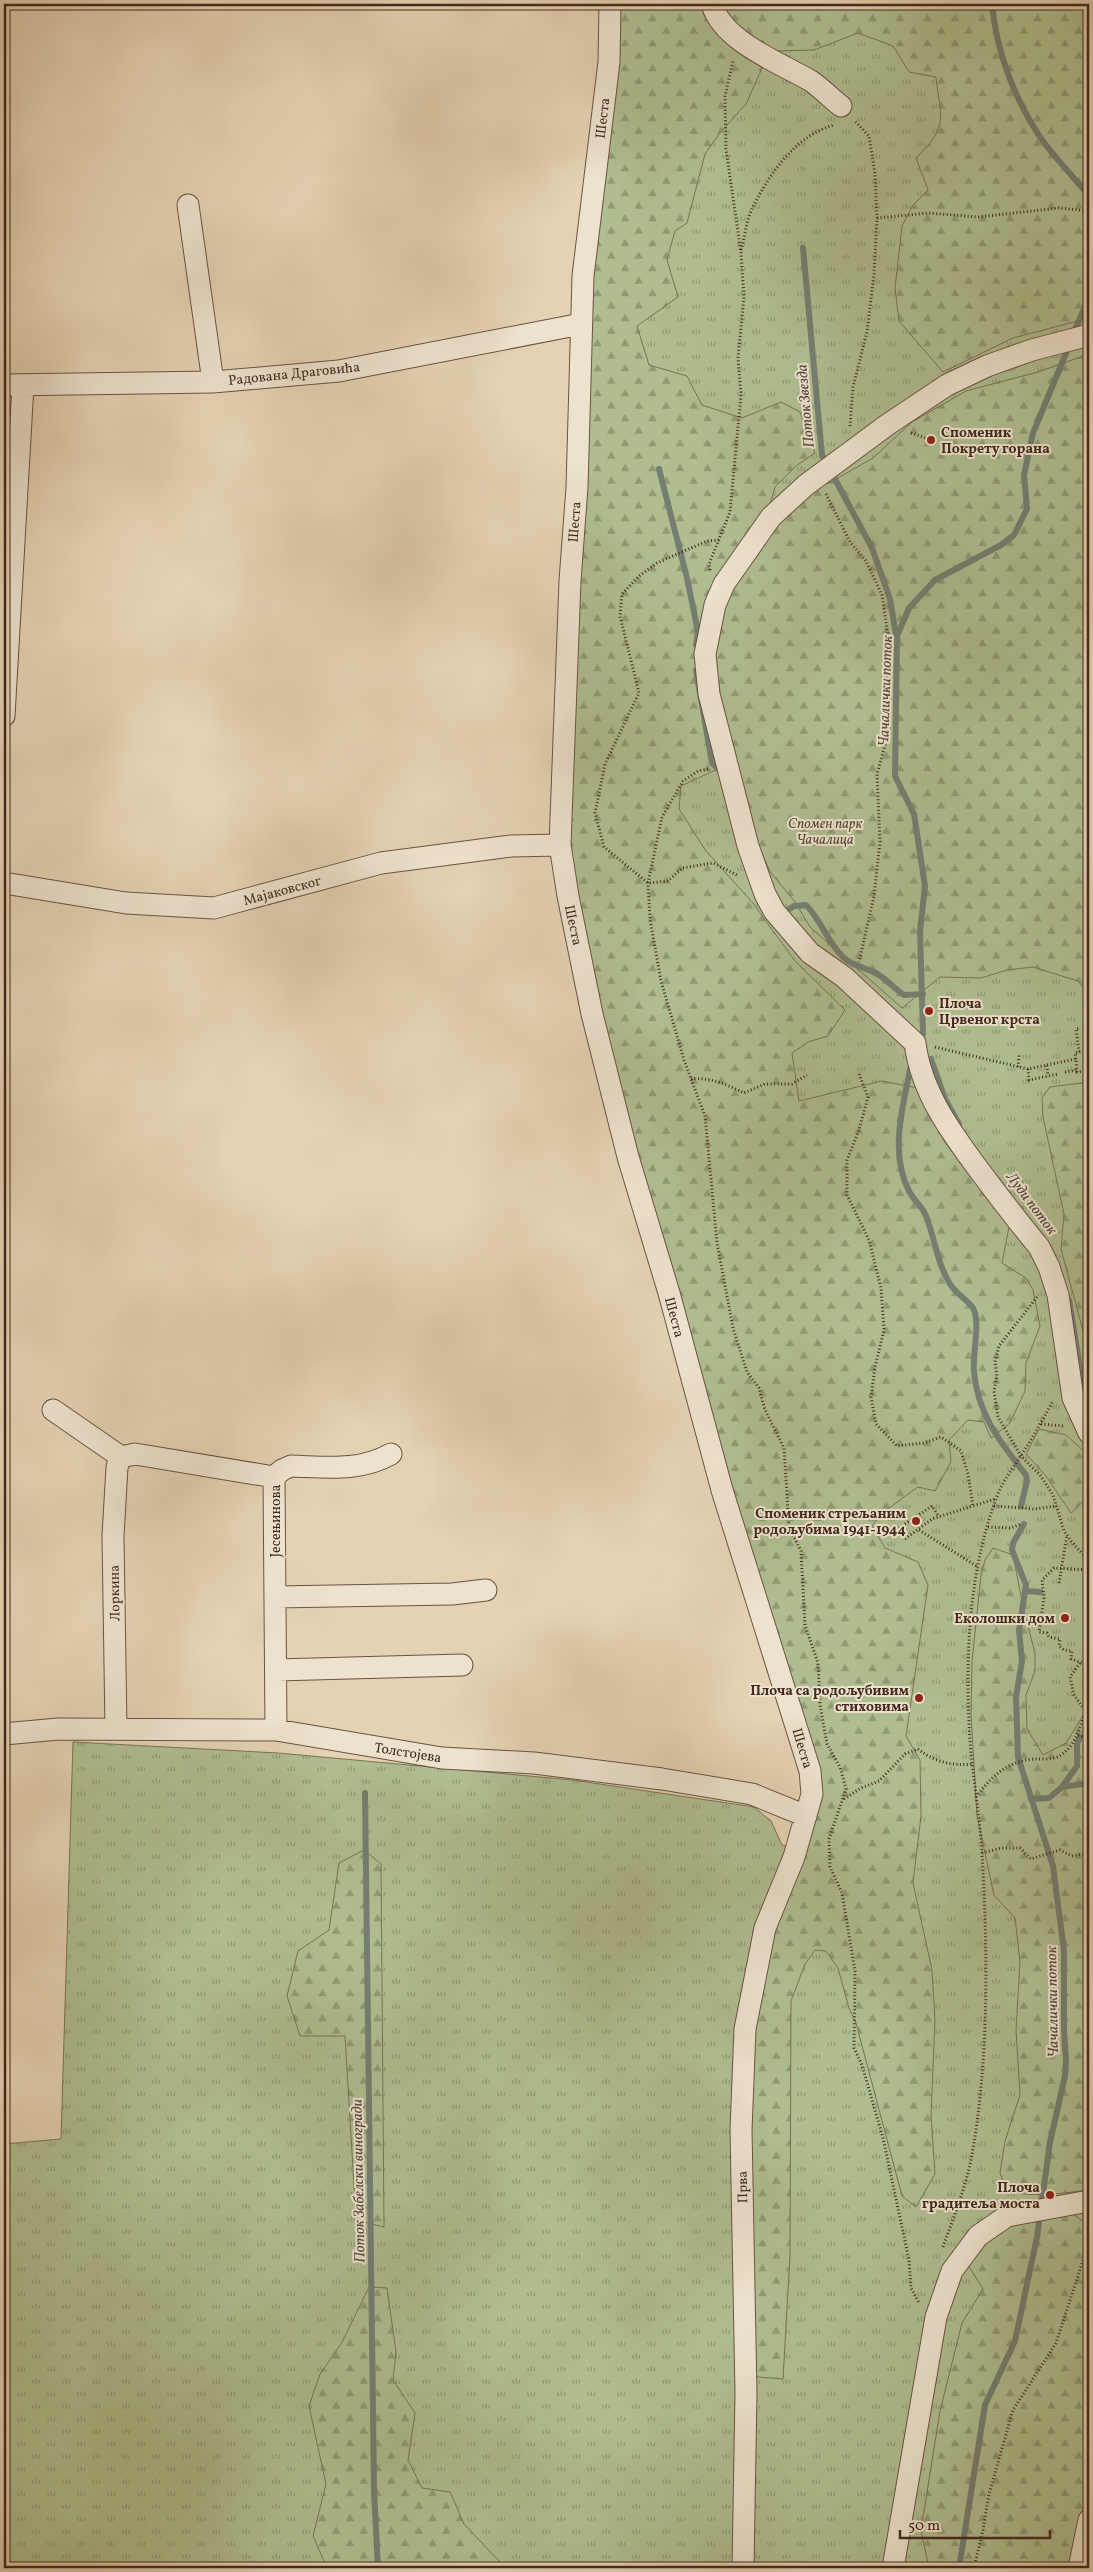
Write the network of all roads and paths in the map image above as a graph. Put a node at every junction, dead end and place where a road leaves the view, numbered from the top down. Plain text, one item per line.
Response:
1 (610, 4) edge
2 (712, 4) edge
3 (739, 37) junction
4 (838, 115) junction
5 (188, 205) dead end
6 (1089, 211) edge
7 (877, 218) junction
8 (741, 253) junction
9 (581, 324) junction
10 (1078, 338) edge
11 (213, 382) junction
12 (13, 385) edge
13 (850, 427) dead end
14 (825, 471) junction
15 (719, 540) junction
16 (710, 573) dead end
17 (4, 716) edge
18 (716, 768) dead end
19 (560, 845) junction
20 (741, 876) dead end
21 (4, 883) edge
22 (648, 883) junction
23 (858, 963) dead end
24 (1080, 1028) dead end
25 (911, 1044) junction
26 (1089, 1050) edge
27 (1080, 1052) junction
28 (1019, 1055) dead end
29 (1076, 1059) junction
30 (1047, 1065) junction
31 (1018, 1067) junction
32 (1028, 1069) junction
33 (1077, 1070) junction
34 (1089, 1070) edge
35 (1065, 1072) dead end
36 (859, 1074) dead end
37 (1058, 1074) dead end
38 (807, 1075) dead end
39 (1048, 1076) junction
40 (691, 1080) junction
41 (1049, 1267) junction
42 (53, 1410) dead end
43 (1040, 1424) dead end
44 (1089, 1433) edge
45 (391, 1454) dead end
46 (1021, 1456) junction
47 (120, 1458) junction
48 (274, 1477) junction
49 (995, 1499) junction
50 (973, 1506) junction
51 (994, 1506) junction
52 (1056, 1506) junction
53 (939, 1517) junction
54 (1021, 1524) dead end
55 (988, 1526) junction
56 (899, 1528) dead end
57 (920, 1530) junction
58 (1067, 1535) junction
59 (905, 1539) dead end
60 (1089, 1561) edge
61 (978, 1567) junction
62 (1062, 1568) junction
63 (1089, 1570) edge
64 (1059, 1583) dead end
65 (486, 1590) dead end
66 (275, 1597) junction
67 (1080, 1663) junction
68 (462, 1665) dead end
69 (1089, 1665) edge
70 (276, 1670) junction
71 (1089, 1706) edge
72 (1086, 1712) junction
73 (116, 1729) junction
74 (276, 1730) junction
75 (4, 1734) edge
76 (1078, 1735) junction
77 (1089, 1739) edge
78 (972, 1764) junction
79 (976, 1797) junction
80 (844, 1799) junction
81 (806, 1816) junction
82 (982, 1853) junction
83 (1089, 1853) edge
84 (1089, 2201) edge
85 (1089, 2242) edge
86 (947, 2280) junction
87 (934, 2326) junction
88 (1089, 2520) edge
89 (744, 2568) edge
90 (893, 2568) edge
91 (974, 2568) edge
92 (1079, 2568) edge

1 - 9 street, Шеста
2 - 3 street
3 - 4 street
3 - 8 path
4 - 7 path
4 - 8 path
5 - 11 street
6 - 7 path
7 - 13 path
8 - 15 path
9 - 11 street, Радована Драговића
9 - 19 street, Шеста
10 - 14 street
11 - 12 street, Радована Драговића
12 - 17 street
14 - 23 path
14 - 25 street
15 - 16 path
15 - 22 path
18 - 22 path
19 - 21 street, Мајаковског
19 - 81 street, Шеста
20 - 22 path
22 - 40 path
24 - 27 path
25 - 31 path
25 - 41 street
26 - 27 path
27 - 29 path
28 - 31 path
29 - 30 path
29 - 33 path
30 - 32 path
30 - 39 path
31 - 32 path
32 - 39 path
33 - 34 path
33 - 35 path
36 - 50 path
37 - 39 path
38 - 40 path
40 - 80 path
41 - 44 street
41 - 46 path
42 - 47 street
43 - 46 path
45 - 48 street, Јесењинова
46 - 49 path
46 - 52 path
47 - 48 street
47 - 73 street, Лоркина
48 - 66 street, Јесењинова
49 - 50 path
49 - 51 path
50 - 53 path
51 - 52 path
51 - 55 path
52 - 58 path
53 - 56 path
53 - 57 path
54 - 55 path
55 - 61 path
57 - 59 path
57 - 61 path
58 - 60 path
58 - 62 path
61 - 78 path
62 - 63 path
62 - 64 path
62 - 67 path
65 - 66 street
66 - 70 street, Јесењинова
67 - 69 path
67 - 72 path
68 - 70 street
70 - 74 street, Јесењинова
71 - 72 path
72 - 76 path
73 - 74 street, Толстојева
73 - 75 street, Толстојева
74 - 81 street, Толстојева
76 - 77 path
76 - 79 path
78 - 79 path
78 - 80 path
79 - 82 path
80 - 87 path
81 - 89 street, Прва
82 - 83 path
82 - 86 path
84 - 86 street
85 - 91 path
86 - 87 street
87 - 90 street
88 - 92 street

